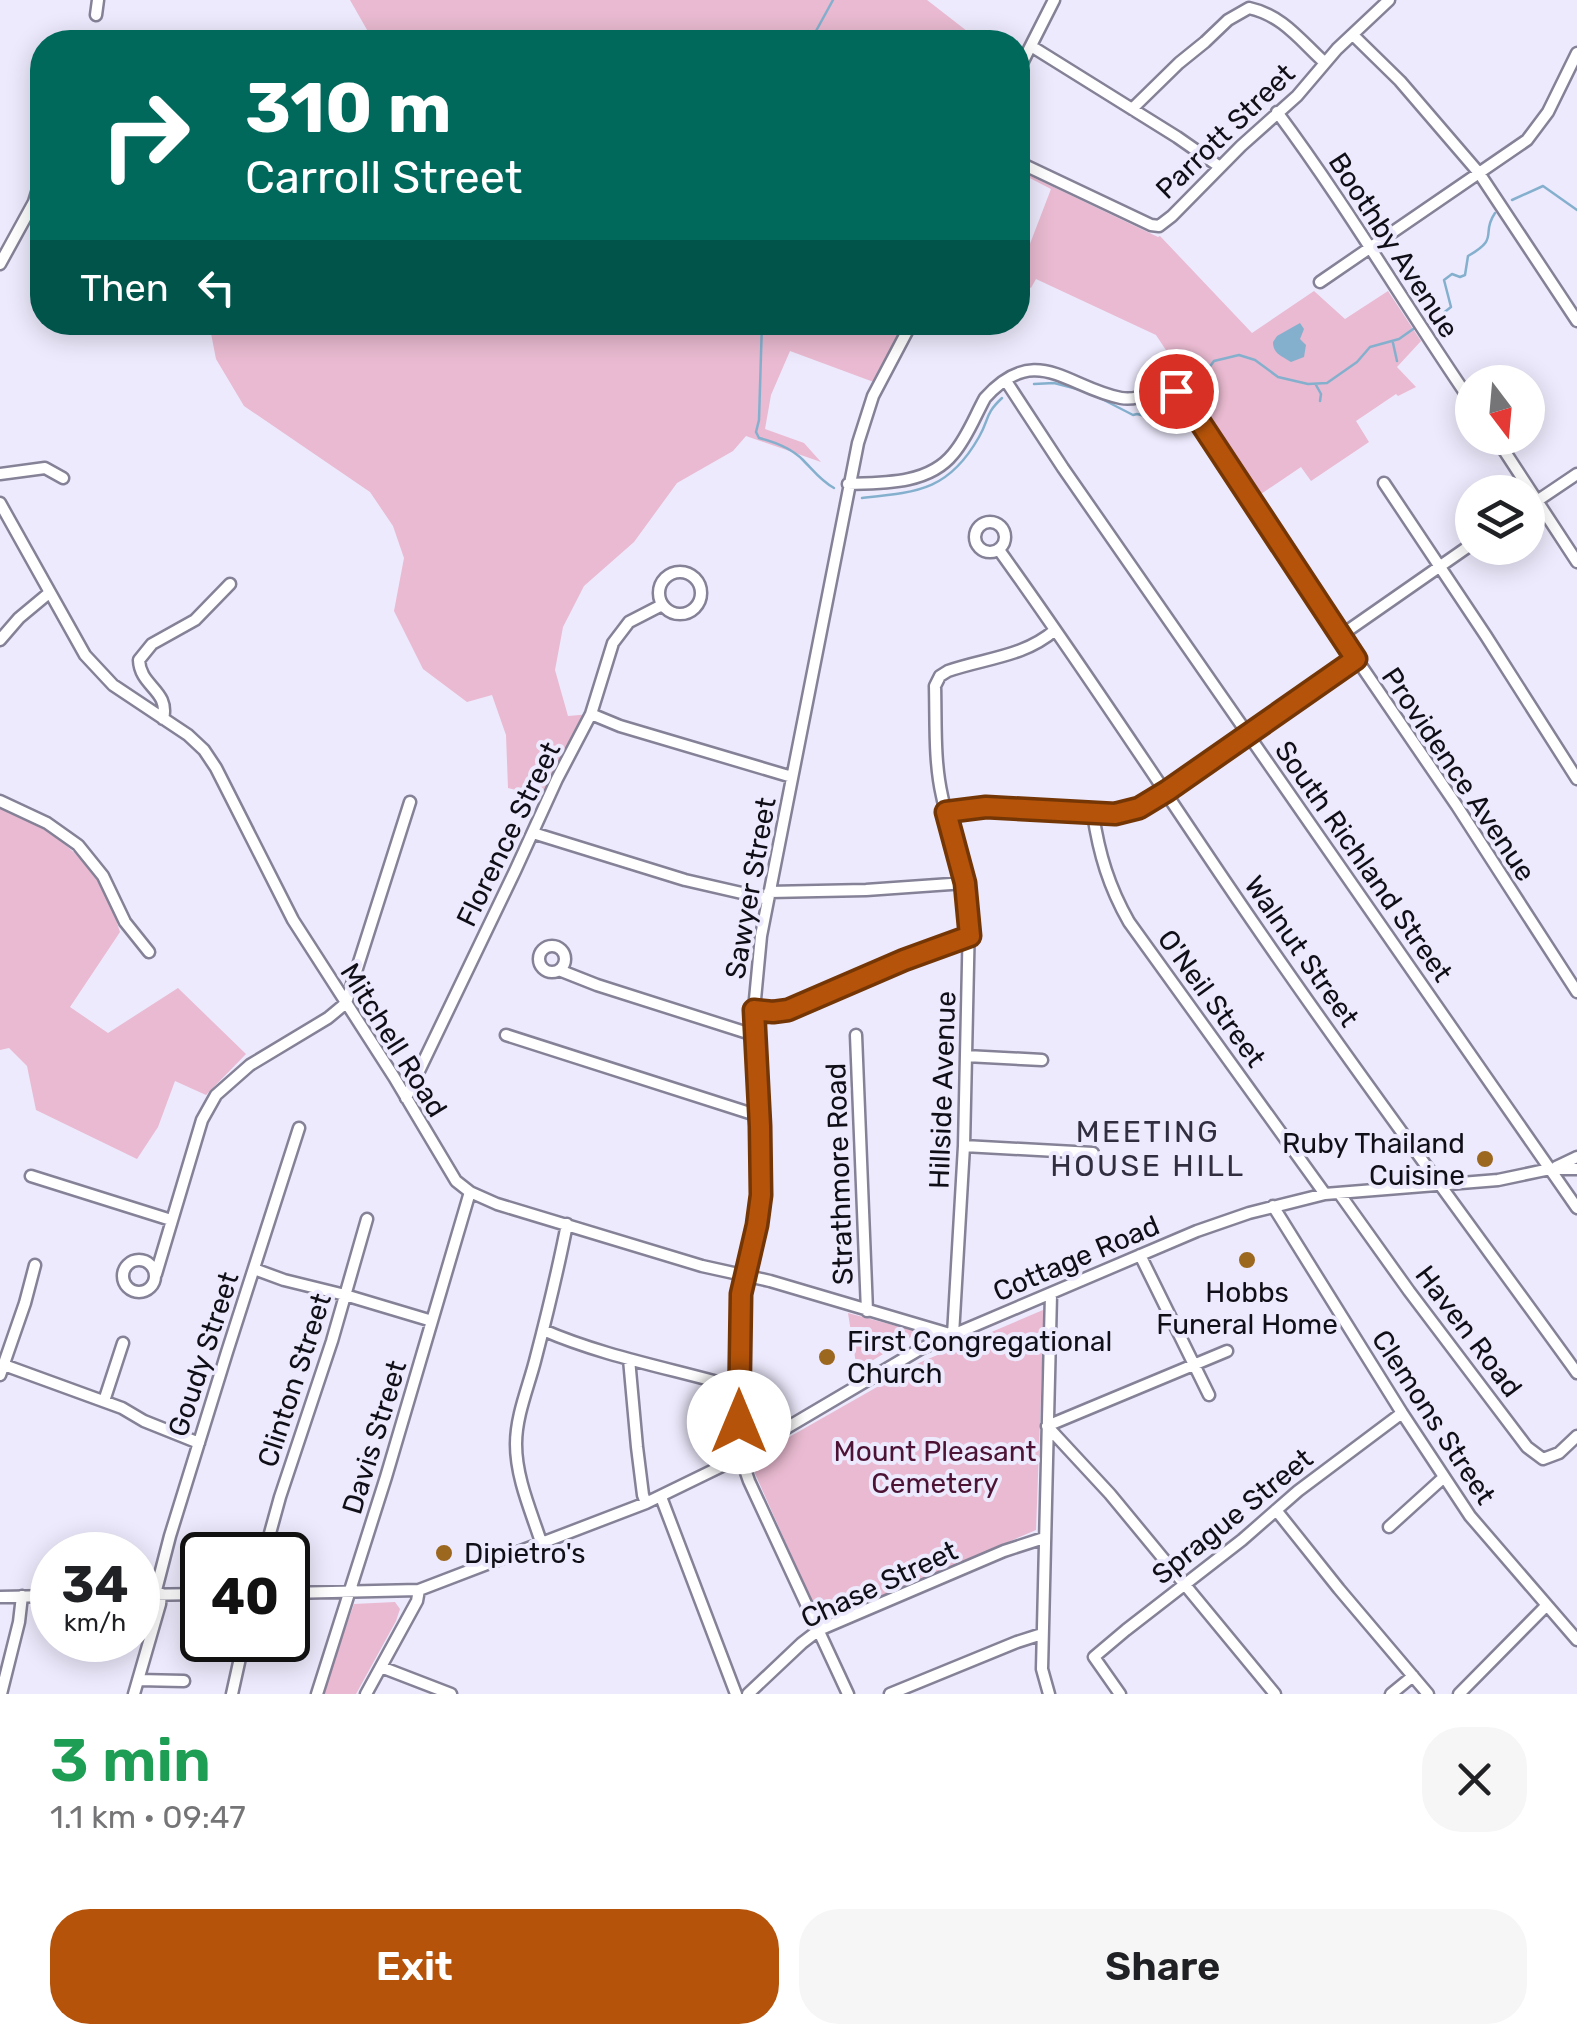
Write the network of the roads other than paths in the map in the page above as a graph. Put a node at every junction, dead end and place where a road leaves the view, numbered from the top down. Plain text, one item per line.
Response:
1 (98, 0) edge
2 (1054, 0) edge
3 (1390, 0) edge
4 (96, 15) dead end
5 (1352, 34) junction
6 (1031, 46) joint
7 (1577, 52) edge
8 (1324, 62) junction
9 (1132, 110) junction
10 (1278, 112) junction
11 (1220, 167) junction
12 (1030, 168) edge
13 (1479, 173) junction
14 (30, 209) edge
15 (1370, 246) junction
16 (0, 264) edge
17 (1320, 282) dead end
18 (1577, 320) edge
19 (905, 335) edge
20 (1455, 379) edge
21 (1006, 381) junction
22 (0, 474) edge
23 (1577, 474) edge
24 (63, 478) dead end
25 (1384, 483) dead end
26 (848, 484) junction
27 (1545, 496) edge
28 (0, 503) edge
29 (1545, 520) edge
30 (999, 550) dead end
31 (1455, 556) edge
32 (1577, 562) edge
33 (1438, 567) junction
34 (230, 584) dead end
35 (49, 593) junction
36 (662, 605) junction
37 (1055, 630) junction
38 (1340, 636) junction
39 (0, 640) edge
40 (1356, 659) junction
41 (591, 714) junction
42 (163, 719) junction
43 (1247, 733) junction
44 (792, 777) junction
45 (1577, 779) edge
46 (1167, 791) junction
47 (0, 801) edge
48 (410, 802) dead end
49 (946, 812) junction
50 (1093, 814) junction
51 (533, 833) junction
52 (965, 883) junction
53 (769, 896) junction
54 (970, 936) junction
55 (149, 952) dead end
56 (559, 970) dead end
57 (1577, 992) edge
58 (346, 1003) junction
59 (754, 1010) junction
60 (506, 1035) dead end
61 (754, 1035) junction
62 (856, 1035) dead end
63 (966, 1056) junction
64 (1042, 1060) dead end
65 (406, 1098) junction
66 (759, 1116) junction
67 (299, 1128) dead end
68 (964, 1146) junction
69 (1092, 1154) dead end
70 (1577, 1157) edge
71 (1550, 1169) junction
72 (1577, 1170) edge
73 (31, 1176) dead end
74 (1439, 1184) junction
75 (470, 1192) junction
76 (1339, 1192) junction
77 (1325, 1194) junction
78 (1273, 1206) junction
79 (1577, 1208) edge
80 (367, 1219) dead end
81 (171, 1220) junction
82 (567, 1224) junction
83 (164, 1246) junction
84 (1140, 1255) junction
85 (142, 1260) junction
86 (34, 1265) dead end
87 (254, 1269) junction
88 (156, 1274) junction
89 (745, 1276) junction
90 (1051, 1294) junction
91 (345, 1295) junction
92 (867, 1311) junction
93 (432, 1322) junction
94 (543, 1330) junction
95 (952, 1335) junction
96 (123, 1343) dead end
97 (1227, 1351) dead end
98 (630, 1359) junction
99 (1195, 1364) junction
100 (2, 1370) edge
101 (1577, 1373) edge
102 (739, 1388) junction
103 (1209, 1395) dead end
104 (104, 1401) junction
105 (1402, 1413) junction
106 (1048, 1426) junction
107 (1577, 1436) edge
108 (199, 1442) junction
109 (740, 1454) junction
110 (1444, 1478) junction
111 (661, 1497) junction
112 (646, 1503) junction
113 (1276, 1510) junction
114 (1389, 1527) dead end
115 (270, 1532) edge
116 (1044, 1538) junction
117 (541, 1542) junction
118 (1185, 1584) junction
119 (160, 1587) edge
120 (419, 1590) junction
121 (349, 1592) junction
122 (310, 1593) edge
123 (0, 1596) edge
124 (22, 1596) junction
125 (30, 1596) edge
126 (1547, 1605) junction
127 (819, 1630) junction
128 (1042, 1634) junction
129 (1577, 1640) edge
130 (143, 1662) edge
131 (239, 1662) edge
132 (381, 1667) junction
133 (1412, 1676) junction
134 (138, 1680) junction
135 (184, 1681) dead end
136 (1, 1694) edge
137 (134, 1694) edge
138 (232, 1694) edge
139 (317, 1694) edge
140 (366, 1694) edge
141 (451, 1694) edge
142 (736, 1694) edge
143 (748, 1694) edge
144 (848, 1694) edge
145 (890, 1694) edge
146 (1049, 1694) edge
147 (1120, 1694) edge
148 (1275, 1694) edge
149 (1391, 1694) edge
150 (1428, 1694) edge
151 (1459, 1694) edge

1 - 4 street
2 - 6 street
3 - 5 street, Parrott Street
5 - 8 street, Parrott Street
5 - 13 street
6 - 9 street
7 - 13 street
8 - 9 street
8 - 10 street, Parrott Street
9 - 11 street
10 - 11 street, Parrott Street
10 - 15 street, Boothby Avenue
11 - 12 street, Parrott Street
13 - 15 street
13 - 18 street
14 - 16 street
15 - 17 street
15 - 20 street, Boothby Avenue
19 - 26 street, Sawyer Street
21 - 26 street
21 - 38 street, Providence Avenue
21 - 43 street, South Richland Street
22 - 24 street
23 - 27 street
25 - 33 street
26 - 44 street, Sawyer Street
28 - 35 street, Mitchell Road
29 - 32 street
30 - 37 street, Walnut Street
31 - 33 street
33 - 38 street
33 - 45 street
34 - 42 street
35 - 39 street
35 - 42 street, Mitchell Road
36 - 36 street
36 - 41 street, Florence Street
37 - 46 street, Walnut Street
37 - 49 street, Hillside Avenue
38 - 40 street, Providence Avenue
40 - 43 street
40 - 57 street, Providence Avenue
41 - 44 street
41 - 51 street, Florence Street
42 - 58 street, Mitchell Road
43 - 46 street
43 - 71 street, South Richland Street
44 - 53 street, Sawyer Street
46 - 50 street
46 - 74 street, Walnut Street
47 - 55 street
48 - 58 street
49 - 50 street
49 - 52 street, Hillside Avenue
50 - 77 street, O'Neil Street
51 - 53 street
51 - 65 street, Florence Street
52 - 53 street
52 - 54 street, Hillside Avenue
53 - 59 street, Sawyer Street
54 - 59 street
54 - 63 street, Hillside Avenue
56 - 61 street
58 - 65 street, Mitchell Road
58 - 81 street
59 - 61 street, Sawyer Street
60 - 66 street
61 - 66 street, Sawyer Street
62 - 92 street, Strathmore Road
63 - 64 street
63 - 68 street, Hillside Avenue
65 - 75 street, Mitchell Road
66 - 89 street, Sawyer Street
67 - 87 street, Goudy Street
68 - 69 street
68 - 95 street, Hillside Avenue
70 - 71 street
71 - 72 street, Cottage Road
71 - 74 street, Cottage Road
71 - 79 street, South Richland Street
73 - 81 street
74 - 76 street, Cottage Road
74 - 101 street, Walnut Street
75 - 82 street, Mitchell Road
75 - 93 street, Davis Street
76 - 77 street, Cottage Road
76 - 107 street, Haven Road
77 - 78 street, Cottage Road
78 - 84 street, Cottage Road
78 - 105 street, Clemons Street
80 - 91 street, Clinton Street
81 - 83 street
82 - 89 street, Mitchell Road
82 - 94 street
83 - 85 street
83 - 88 street
84 - 90 street, Cottage Road
84 - 99 street
85 - 88 street
85 - 88 street
86 - 100 street
87 - 91 street
87 - 108 street, Goudy Street
89 - 92 street, Mitchell Road
89 - 102 street, Sawyer Street
90 - 95 street, Cottage Road
90 - 106 street
91 - 93 street
91 - 115 street, Clinton Street
92 - 95 street, Mitchell Road
93 - 121 street, Davis Street
94 - 98 street
94 - 117 street
95 - 109 street, Cottage Road
96 - 104 street
97 - 99 street
98 - 102 street
98 - 112 street
99 - 103 street
99 - 106 street
100 - 104 street
102 - 109 street, Sawyer Street
104 - 108 street
105 - 110 street, Clemons Street
105 - 113 street, Sprague Street
106 - 116 street
106 - 118 street
108 - 119 street, Goudy Street
109 - 111 street, Cottage Road
109 - 127 street, Sawyer Street
110 - 114 street
110 - 126 street, Clemons Street
111 - 112 street, Cottage Road
111 - 142 street
112 - 117 street, Cottage Road
113 - 118 street, Sprague Street
113 - 133 street
116 - 127 street, Chase Street
116 - 128 street
117 - 120 street, Cottage Road
118 - 147 street, Sprague Street
118 - 148 street
120 - 121 street, Cottage Road
120 - 132 street
121 - 122 street, Cottage Road
121 - 139 street, Davis Street
123 - 124 street
124 - 125 street
124 - 136 street
126 - 129 street, Clemons Street
126 - 151 street
127 - 143 street, Chase Street
127 - 144 street, Sawyer Street
128 - 145 street
128 - 146 street
130 - 134 street, Goudy Street
131 - 138 street
132 - 140 street
132 - 141 street
133 - 149 street
133 - 150 street
134 - 135 street
134 - 137 street, Goudy Street

